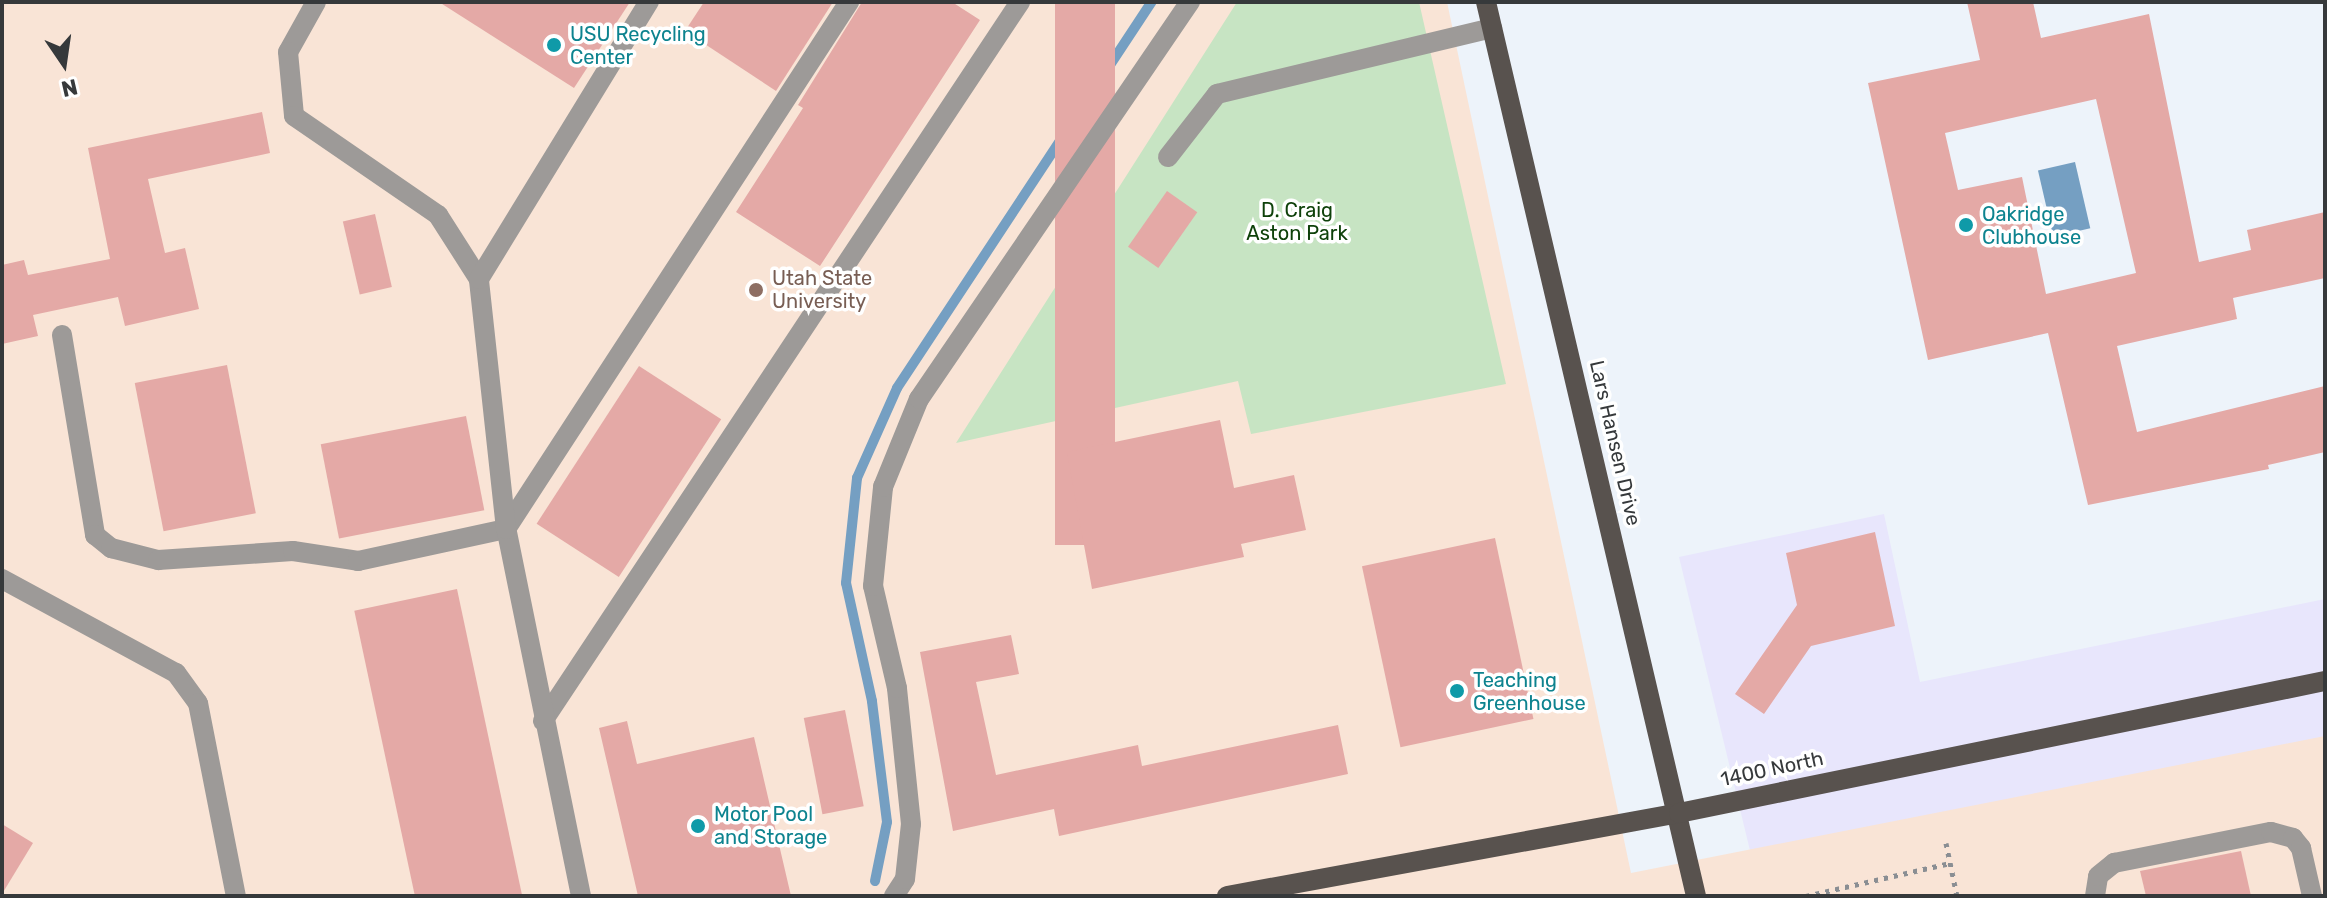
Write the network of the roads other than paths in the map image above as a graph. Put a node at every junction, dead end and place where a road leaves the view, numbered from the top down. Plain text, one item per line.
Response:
1 (316, 2) edge
2 (649, 2) edge
3 (849, 2) edge
4 (1020, 2) edge
5 (1190, 2) edge
6 (1486, 2) edge
7 (1492, 28) junction
8 (1168, 157) dead end
9 (479, 279) junction
10 (62, 335) dead end
11 (506, 529) junction
12 (2, 579) edge
13 (2325, 681) edge
14 (543, 721) junction
15 (1679, 813) junction
16 (236, 896) edge
17 (581, 896) edge
18 (894, 896) edge
19 (1227, 896) edge
20 (1696, 896) edge
21 (2095, 896) edge
22 (2312, 896) edge

1 - 9 lane
2 - 9 lane
3 - 11 lane
4 - 14 lane
5 - 18 lane
6 - 7 main road, Lars Hansen Drive
7 - 8 lane
7 - 15 main road, Lars Hansen Drive
9 - 11 lane
10 - 11 lane
11 - 14 lane
12 - 16 lane
13 - 15 main road, 1400 North
14 - 17 lane
15 - 19 main road, 1400 North
15 - 20 main road, Lars Hansen Drive
21 - 22 lane

